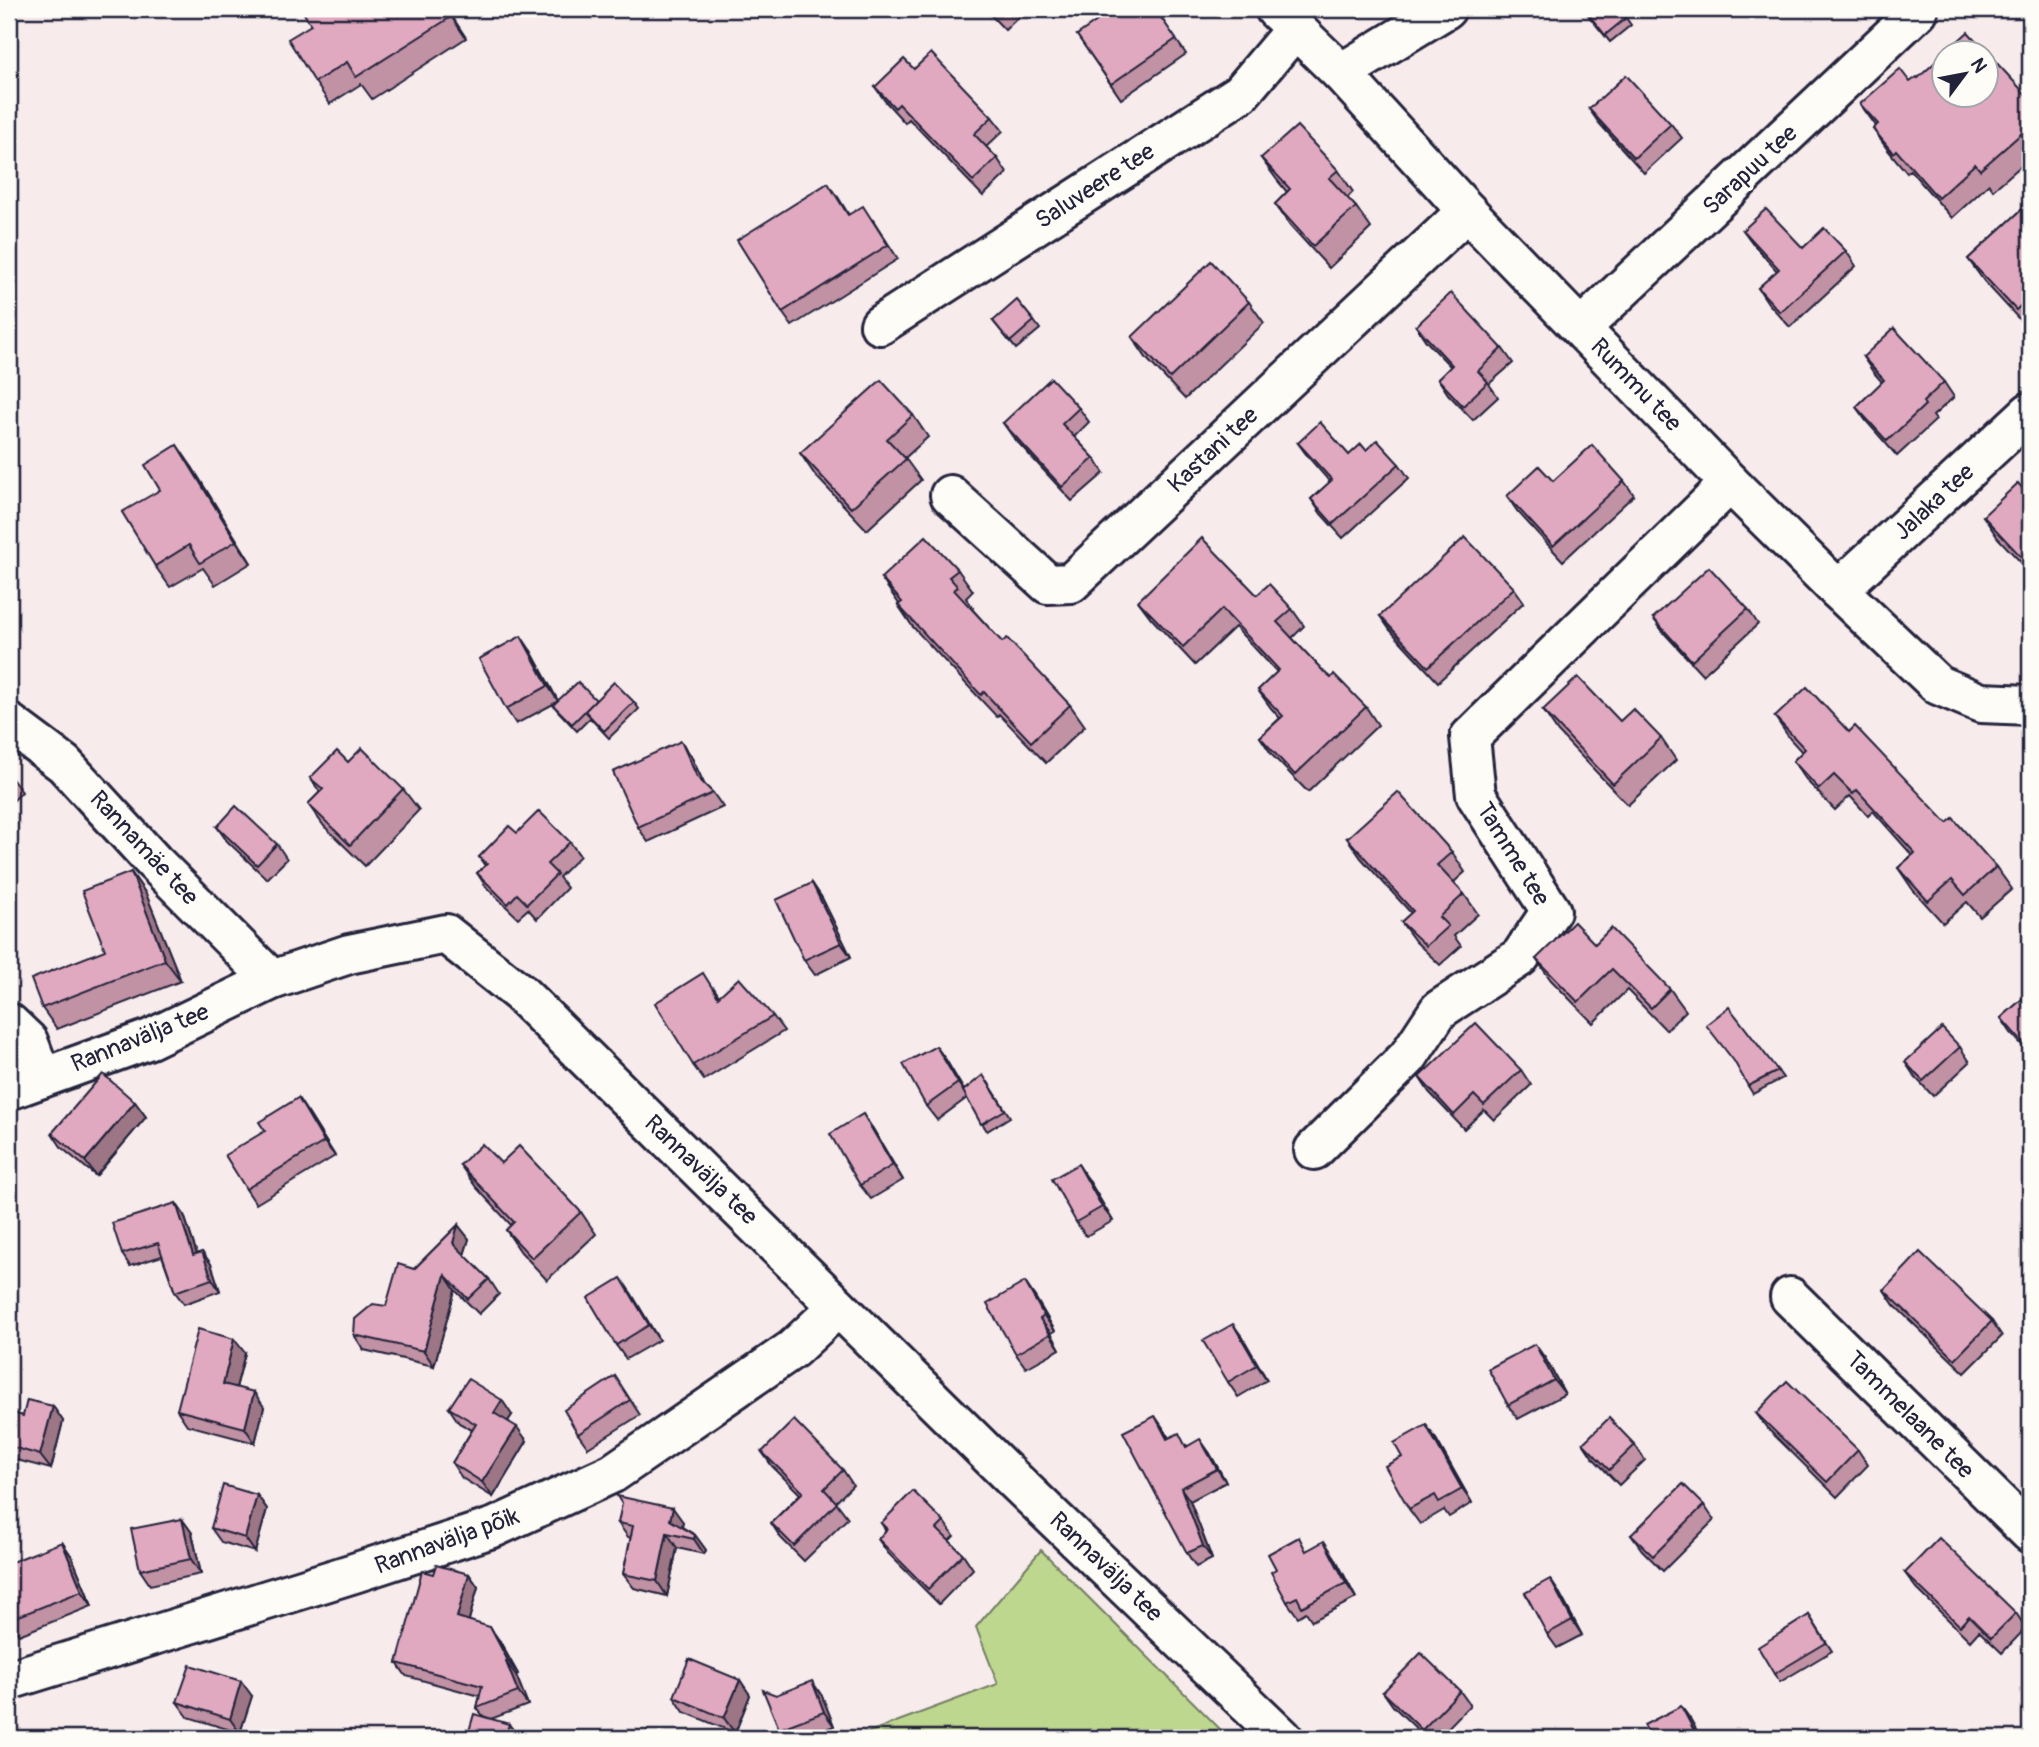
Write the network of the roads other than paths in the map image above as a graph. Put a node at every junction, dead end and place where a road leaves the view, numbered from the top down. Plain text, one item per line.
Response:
1 (1446, 9) edge
2 (1918, 11) dead end
3 (1285, 19) edge
4 (1341, 73) junction
5 (1467, 211) junction
6 (880, 325) dead end
7 (1581, 328) junction
8 (2030, 412) edge
9 (1730, 483) junction
10 (950, 495) dead end
11 (1838, 590) junction
12 (2030, 705) edge
13 (9, 723) edge
14 (272, 980) junction
15 (9, 1023) edge
16 (26, 1084) edge
17 (1314, 1150) dead end
18 (1790, 1297) dead end
19 (838, 1307) junction
20 (2030, 1534) edge
21 (9, 1680) edge
22 (1283, 1738) edge

1 - 4 street
2 - 7 street, Sarapuu tee
3 - 4 street, Rummu tee
3 - 6 street, Saluveere tee
4 - 5 street, Rummu tee
5 - 7 street, Rummu tee
5 - 10 street, Kastani tee
7 - 9 street, Rummu tee
8 - 11 street, Jalaka tee
9 - 11 street, Rummu tee
9 - 17 street, Tamme tee
11 - 12 street, Rummu tee
13 - 14 street, Rannamäe tee
14 - 16 street, Rannavälja tee
14 - 19 street, Rannavälja tee
15 - 16 street
18 - 20 street, Tammelaane tee
19 - 21 street, Rannavälja põik
19 - 22 street, Rannavälja tee

